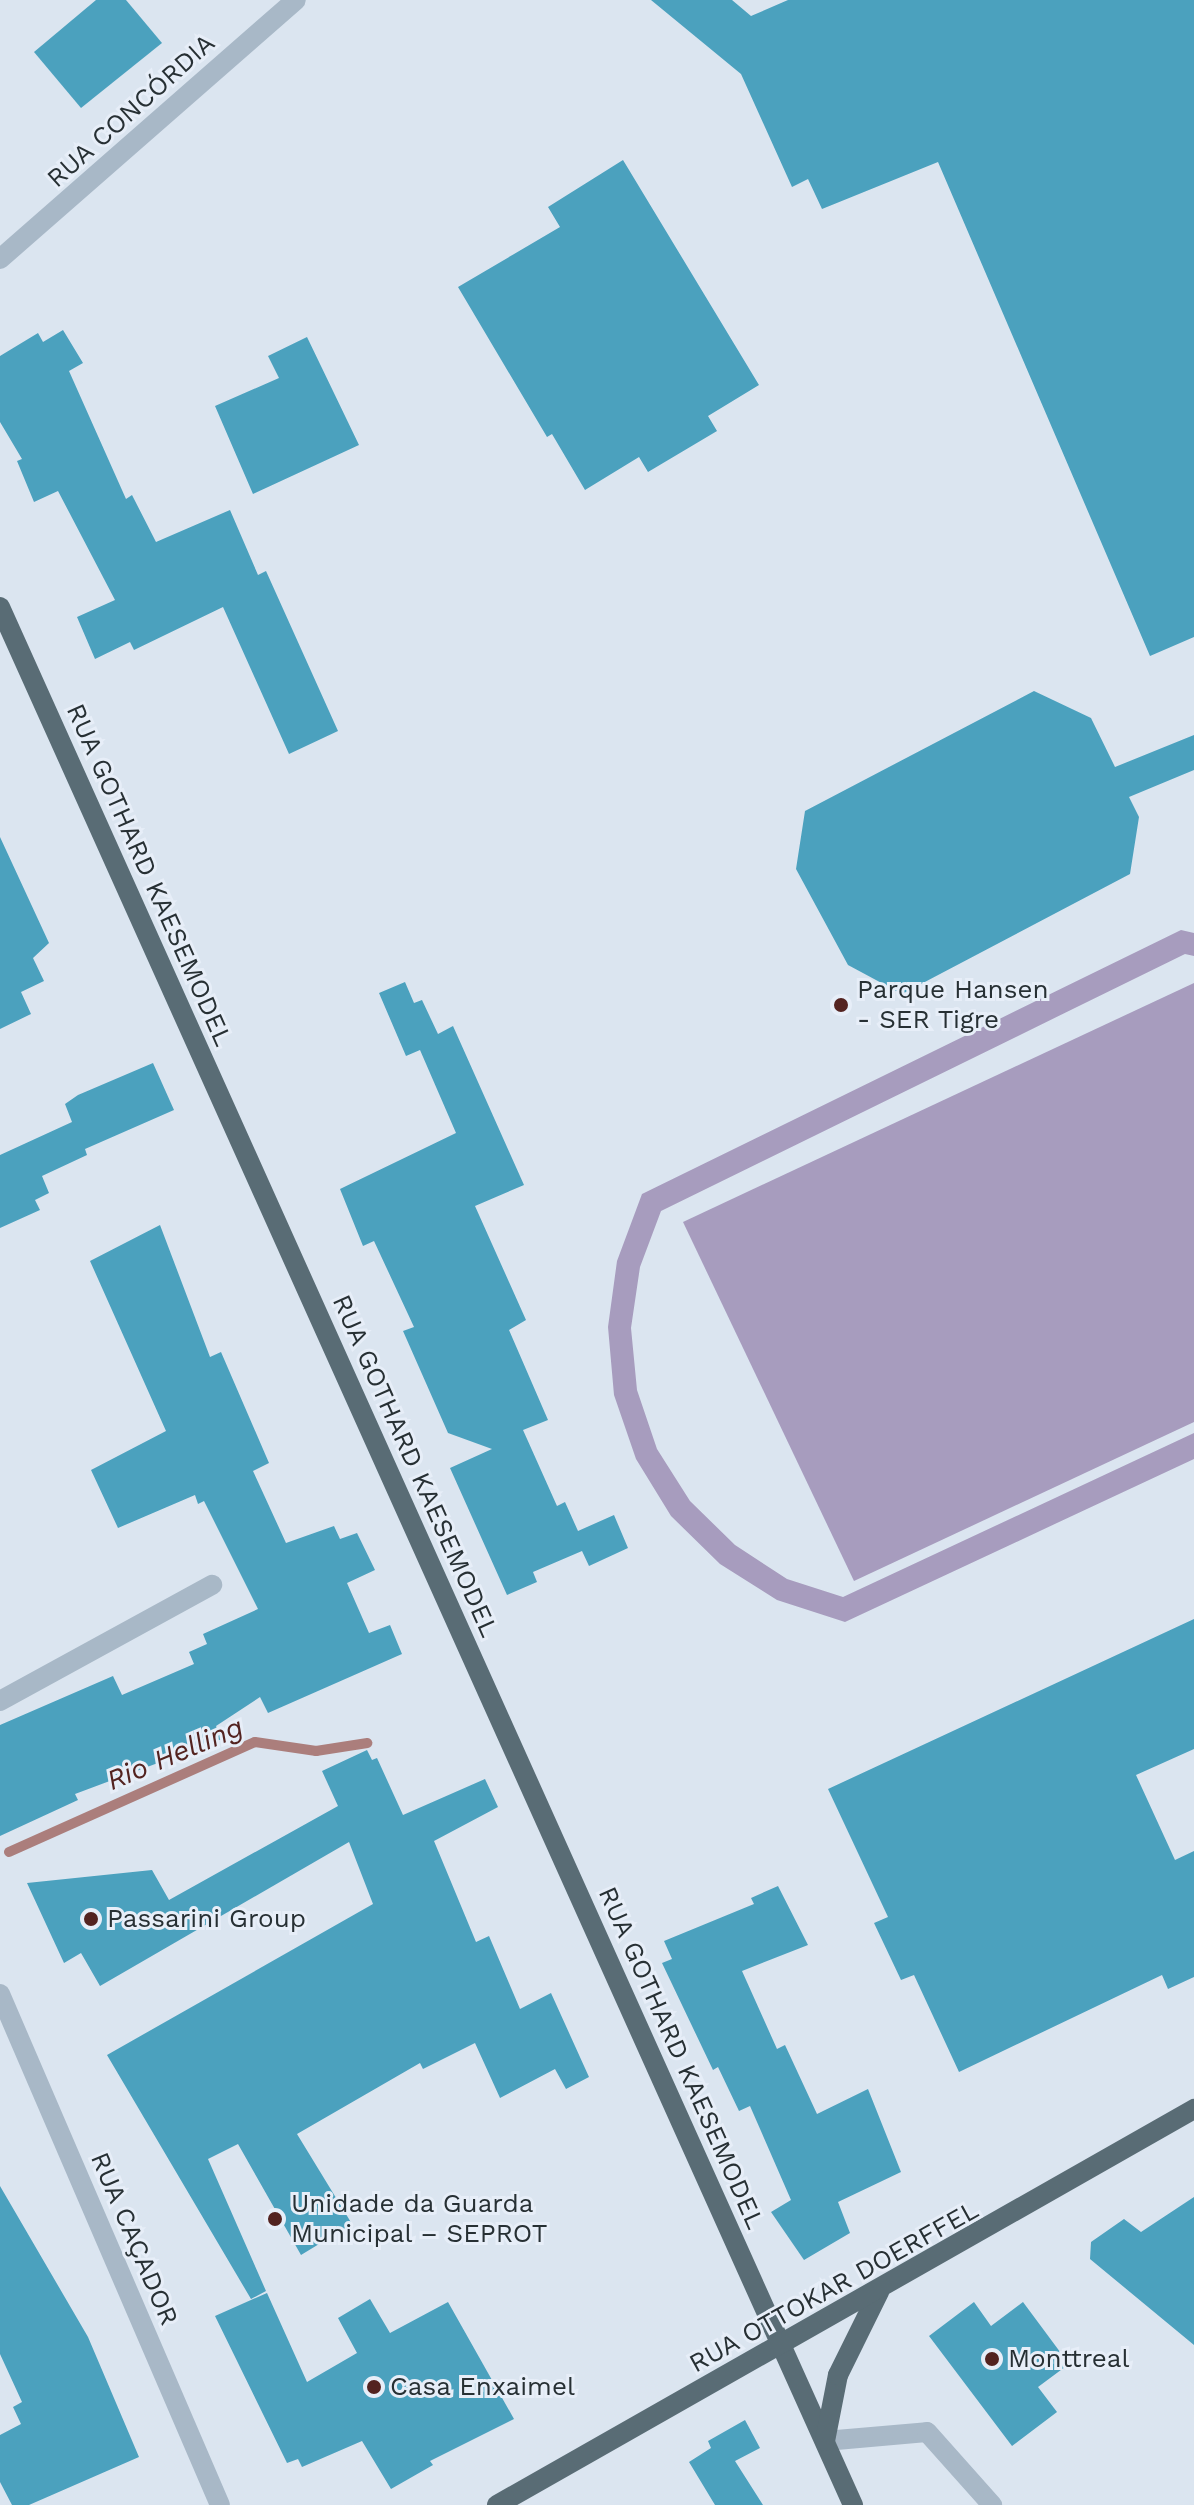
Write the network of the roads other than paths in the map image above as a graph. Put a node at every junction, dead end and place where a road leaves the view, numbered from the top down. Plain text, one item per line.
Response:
1 (296, 0) edge
2 (0, 259) edge
3 (0, 607) edge
4 (212, 1585) dead end
5 (0, 1701) edge
6 (0, 1994) edge
7 (1194, 2109) edge
8 (881, 2289) junction
9 (782, 2347) junction
10 (825, 2441) junction
11 (220, 2505) edge
12 (497, 2505) edge
13 (853, 2505) edge
14 (992, 2505) edge

1 - 2 street, RUA CONCÓRDIA
3 - 9 main road, RUA GOTHARD KAESEMODEL
4 - 5 street
6 - 11 street, RUA CAÇADOR
7 - 8 main road, RUA OTTOKAR DOERFFEL
8 - 9 main road, RUA OTTOKAR DOERFFEL
8 - 10 main road
9 - 10 main road, RUA GOTHARD KAESEMODEL
9 - 12 main road, RUA OTTOKAR DOERFFEL
10 - 13 main road, RUA GOTHARD KAESEMODEL
10 - 14 street

